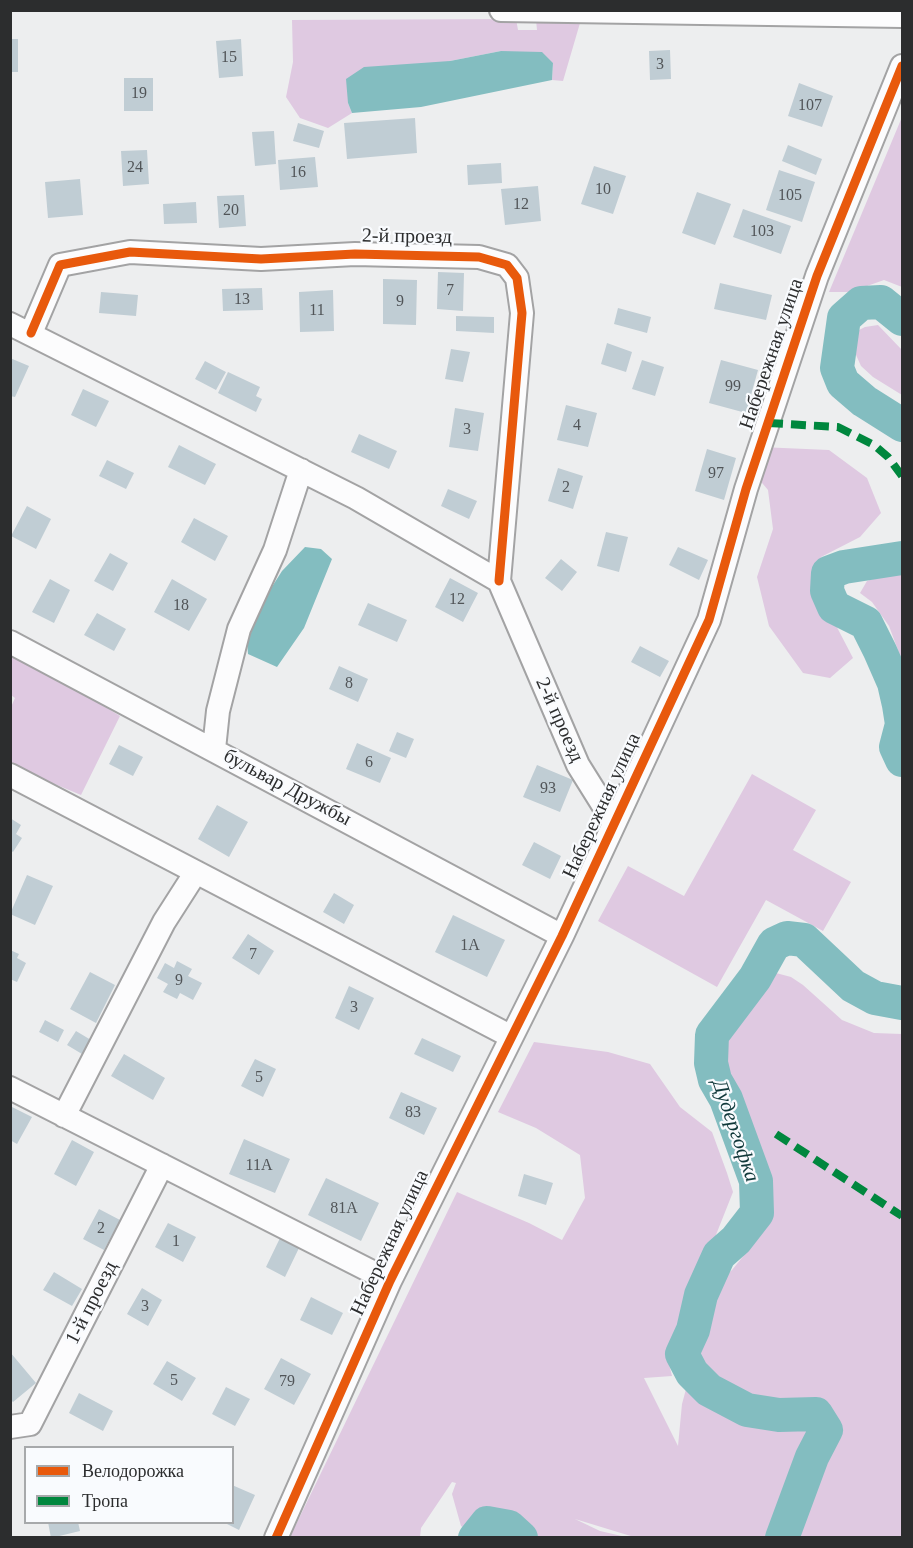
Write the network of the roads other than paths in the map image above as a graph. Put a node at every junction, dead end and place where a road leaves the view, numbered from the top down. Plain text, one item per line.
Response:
1 (501, 10) edge
2 (903, 16) edge
3 (903, 66) edge
4 (21, 329) edge
5 (301, 470) junction
6 (499, 581) junction
7 (10, 642) edge
8 (214, 749) junction
9 (10, 775) edge
10 (613, 821) junction
11 (196, 872) junction
12 (562, 936) junction
13 (510, 1036) junction
14 (10, 1088) edge
15 (64, 1116) junction
16 (162, 1165) junction
17 (390, 1281) junction
18 (10, 1427) edge
19 (276, 1538) edge

1 - 2 street
3 - 10 street, Набережная улица
4 - 5 street, 2-й проезд
4 - 6 street, 2-й проезд
5 - 6 street, 2-й проезд
5 - 8 street
6 - 10 street, 2-й проезд
7 - 8 street, бульвар Дружбы
8 - 12 street, бульвар Дружбы
9 - 11 street
10 - 12 street, Набережная улица
11 - 13 street
11 - 15 street
12 - 13 street, Набережная улица
13 - 17 street, Набережная улица
14 - 15 street
15 - 16 street
16 - 17 street
16 - 18 street, 1-й проезд
17 - 19 street, Набережная улица

